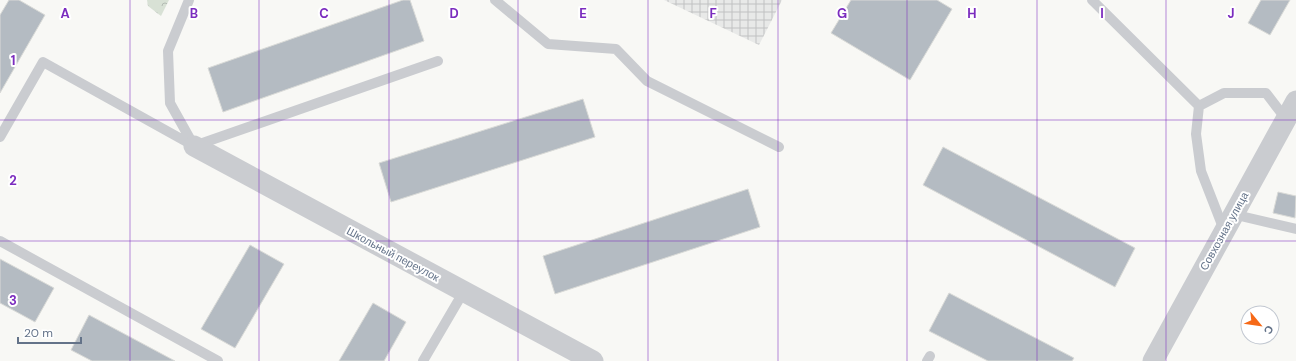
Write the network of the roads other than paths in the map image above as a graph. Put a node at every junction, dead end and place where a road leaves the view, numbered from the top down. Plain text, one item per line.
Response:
1 (190, 0) edge
2 (495, 0) edge
3 (1092, 0) edge
4 (438, 61) dead end
5 (1199, 106) junction
6 (1291, 110) edge
7 (0, 137) edge
8 (194, 146) junction
9 (779, 147) dead end
10 (1228, 222) junction
11 (1296, 229) edge
12 (0, 241) edge
13 (464, 292) junction
14 (218, 361) edge
15 (423, 361) edge
16 (593, 361) edge
17 (1153, 361) edge

1 - 8 lane
2 - 9 lane
3 - 5 lane
4 - 8 lane
5 - 6 lane
5 - 10 lane
6 - 10 street, Совхозная улица
7 - 8 lane
8 - 13 street, Школьный переулок
10 - 11 lane
10 - 17 street, Совхозная улица
12 - 14 lane
13 - 15 lane
13 - 16 street, Школьный переулок

